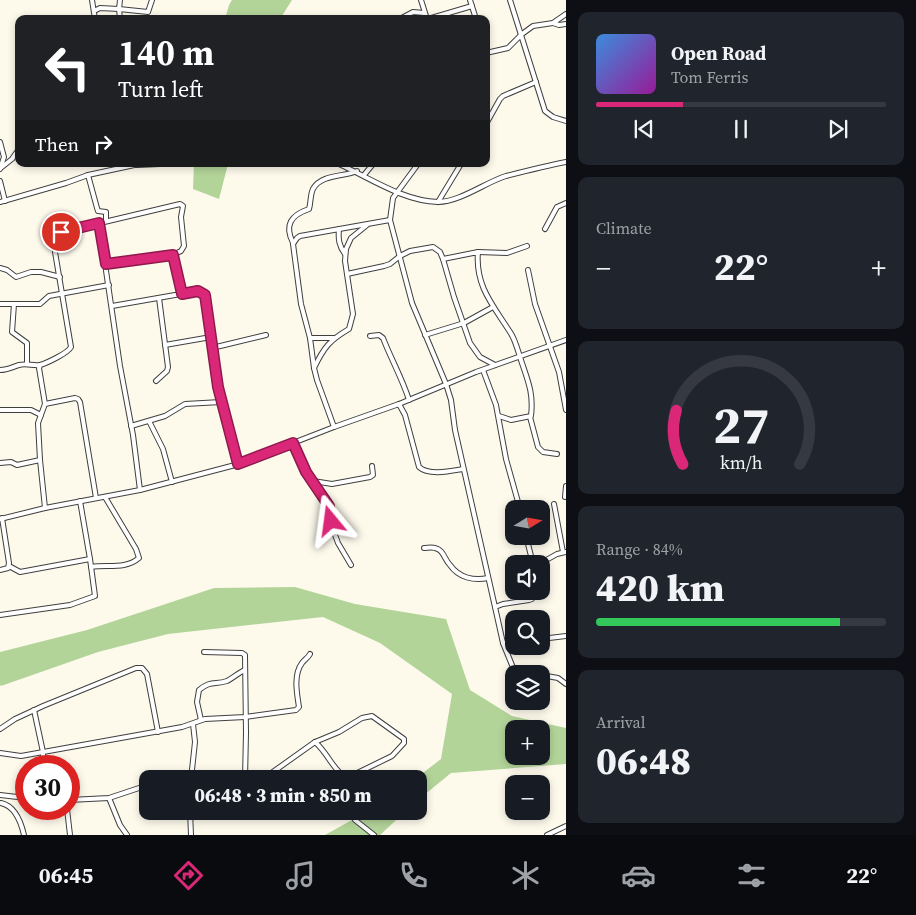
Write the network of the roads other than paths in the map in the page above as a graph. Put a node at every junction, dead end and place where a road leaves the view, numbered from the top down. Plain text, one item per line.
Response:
1 (92, 0) edge
2 (120, 0) edge
3 (152, 0) edge
4 (421, 0) edge
5 (470, 0) edge
6 (510, 0) edge
7 (472, 6) junction
8 (119, 9) junction
9 (94, 11) junction
10 (424, 13) joint
11 (566, 14) edge
12 (94, 15) edge
13 (120, 15) edge
14 (407, 15) edge
15 (441, 15) edge
16 (475, 15) edge
17 (553, 23) junction
18 (566, 24) edge
19 (522, 34) junction
20 (490, 51) edge
21 (536, 82) junction
22 (490, 117) edge
23 (566, 121) edge
24 (0, 142) edge
25 (15, 155) edge
26 (566, 162) edge
27 (123, 167) edge
28 (346, 167) edge
29 (371, 167) edge
30 (416, 167) edge
31 (460, 167) edge
32 (1, 168) edge
33 (357, 172) junction
34 (88, 174) junction
35 (364, 175) junction
36 (0, 180) edge
37 (397, 193) junction
38 (2, 201) edge
39 (438, 202) junction
40 (566, 203) edge
41 (390, 220) junction
42 (106, 221) junction
43 (99, 223) junction
44 (369, 223) junction
45 (339, 229) junction
46 (545, 229) dead end
47 (293, 244) junction
48 (527, 246) dead end
49 (478, 252) junction
50 (345, 254) junction
51 (173, 255) junction
52 (400, 256) junction
53 (443, 259) junction
54 (106, 264) junction
55 (0, 268) edge
56 (528, 270) dead end
57 (347, 274) junction
58 (60, 277) junction
59 (109, 285) junction
60 (63, 294) junction
61 (182, 294) junction
62 (159, 298) junction
63 (0, 304) edge
64 (14, 304) junction
65 (112, 306) junction
66 (493, 307) junction
67 (464, 323) junction
68 (266, 335) dead end
69 (425, 335) junction
70 (370, 336) dead end
71 (211, 337) junction
72 (310, 338) junction
73 (334, 338) junction
74 (566, 340) edge
75 (165, 345) junction
76 (549, 346) junction
77 (212, 348) junction
78 (520, 357) junction
79 (27, 364) junction
80 (40, 365) junction
81 (495, 366) junction
82 (314, 368) junction
83 (0, 370) edge
84 (483, 370) junction
85 (156, 381) dead end
86 (446, 384) junction
87 (409, 400) junction
88 (221, 402) junction
89 (45, 404) junction
90 (399, 404) junction
91 (0, 410) edge
92 (566, 410) edge
93 (41, 415) junction
94 (498, 416) junction
95 (530, 417) junction
96 (149, 421) junction
97 (131, 426) junction
98 (334, 426) junction
99 (293, 443) junction
100 (557, 454) dead end
101 (40, 460) junction
102 (0, 463) edge
103 (238, 464) junction
104 (372, 466) dead end
105 (463, 469) junction
106 (313, 481) junction
107 (172, 482) junction
108 (566, 486) edge
109 (140, 490) junction
110 (106, 497) junction
111 (565, 497) edge
112 (96, 498) junction
113 (517, 500) edge
114 (80, 501) junction
115 (554, 504) dead end
116 (45, 508) junction
117 (1, 519) edge
118 (424, 548) dead end
119 (565, 552) edge
120 (90, 559) junction
121 (550, 559) edge
122 (9, 566) junction
123 (351, 566) dead end
124 (91, 567) junction
125 (0, 570) edge
126 (488, 578) junction
127 (529, 600) edge
128 (495, 607) junction
129 (0, 615) edge
130 (566, 636) edge
131 (550, 638) edge
132 (503, 643) joint
133 (204, 652) dead end
134 (310, 654) dead end
135 (512, 665) edge
136 (245, 670) junction
137 (550, 677) edge
138 (566, 684) edge
139 (34, 710) junction
140 (245, 717) junction
141 (201, 720) junction
142 (193, 724) junction
143 (0, 729) edge
144 (158, 732) junction
145 (314, 742) junction
146 (42, 752) junction
147 (0, 753) edge
148 (42, 755) edge
149 (192, 770) edge
150 (245, 770) edge
151 (275, 770) edge
152 (337, 770) edge
153 (364, 770) edge
154 (139, 788) edge
155 (1, 796) edge
156 (15, 797) edge
157 (109, 798) junction
158 (80, 799) edge
159 (0, 805) edge
160 (68, 820) edge
161 (190, 820) edge
162 (355, 820) edge
163 (566, 826) edge
164 (24, 835) edge
165 (70, 835) edge
166 (127, 835) edge
167 (191, 835) edge
168 (374, 835) edge
169 (547, 835) edge

1 - 9 street
2 - 8 street
3 - 8 street
4 - 10 street
5 - 7 street
6 - 19 street
7 - 15 street
7 - 16 street
8 - 9 street
8 - 13 street
9 - 12 street
10 - 14 street
11 - 17 street
17 - 18 street
17 - 19 street
19 - 20 street
19 - 21 street
21 - 22 street
21 - 23 street
24 - 32 street
25 - 32 street
26 - 39 street
27 - 34 street
28 - 33 street
29 - 35 street
30 - 37 street
31 - 39 street
33 - 35 street
33 - 47 street
34 - 38 street
34 - 42 street
35 - 37 street
36 - 38 street
37 - 39 street
37 - 41 street
40 - 46 street
41 - 44 street
41 - 52 street
42 - 43 street
42 - 51 street
43 - 54 street
43 - 58 street
44 - 45 street
44 - 50 street
45 - 47 street
45 - 50 street
47 - 72 street
48 - 49 street
49 - 53 street
49 - 66 street
50 - 57 street
51 - 54 street
51 - 61 street
52 - 53 street
52 - 57 street
52 - 69 street
53 - 67 street
54 - 59 street
55 - 58 street
56 - 76 street
57 - 73 street
58 - 60 street
59 - 60 street
59 - 65 street
60 - 64 street
60 - 80 street
61 - 62 street
61 - 71 street
62 - 65 street
62 - 75 street
63 - 64 street
64 - 79 street
65 - 97 street
66 - 67 street
66 - 78 street
67 - 69 street
67 - 81 street
68 - 77 street
69 - 86 street
70 - 87 street
71 - 75 street
71 - 77 street
72 - 73 street
72 - 82 street
73 - 82 street
74 - 76 street
75 - 85 street
76 - 78 street
76 - 92 street
77 - 88 street
78 - 81 street
78 - 95 street
79 - 80 street
79 - 83 street
80 - 89 street
81 - 84 street
82 - 98 street
84 - 86 street
84 - 94 street
86 - 87 street
86 - 105 street
87 - 90 street
88 - 96 street
88 - 103 street
89 - 93 street
89 - 112 street
90 - 98 street
90 - 105 street
91 - 93 street
93 - 101 street
94 - 95 street
94 - 113 street
95 - 100 street
96 - 97 street
96 - 107 street
97 - 109 street
98 - 99 street
99 - 103 street
99 - 106 street
101 - 102 street
101 - 116 street
103 - 107 street
104 - 106 street
105 - 126 street
106 - 123 street
107 - 109 street
108 - 111 street
109 - 110 street
110 - 112 street
110 - 124 street
112 - 114 street
114 - 116 street
114 - 120 street
115 - 119 street
116 - 117 street
117 - 122 street
118 - 126 street
119 - 121 street
120 - 122 street
120 - 124 street
122 - 125 street
124 - 129 street
126 - 128 street
127 - 128 street
128 - 132 street
130 - 131 street
132 - 135 street
133 - 136 street
134 - 140 street
136 - 140 street
136 - 141 street
137 - 138 street
139 - 143 street
139 - 144 street
139 - 146 street
140 - 141 street
140 - 150 street
141 - 142 street
142 - 144 street
142 - 149 street
144 - 146 street
145 - 151 street
145 - 152 street
145 - 153 street
146 - 147 street
146 - 148 street
154 - 157 street
155 - 156 street
155 - 159 street
157 - 158 street
157 - 166 street
159 - 164 street
160 - 165 street
161 - 167 street
162 - 168 street
163 - 169 street

